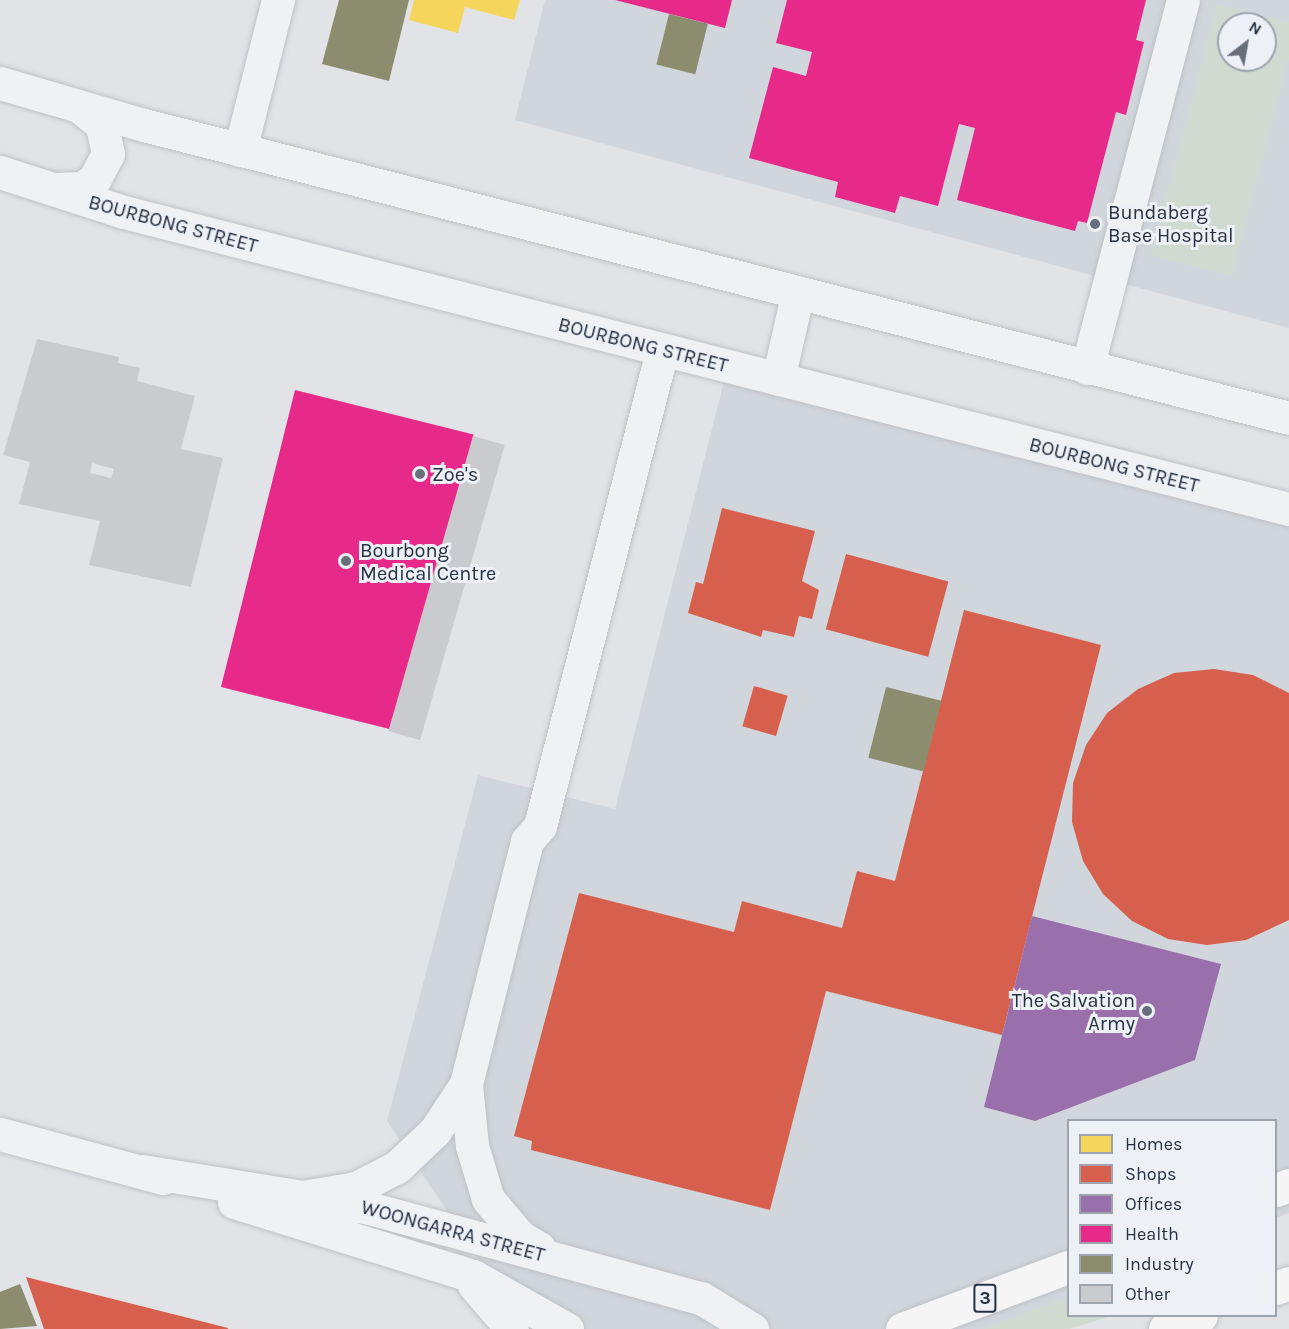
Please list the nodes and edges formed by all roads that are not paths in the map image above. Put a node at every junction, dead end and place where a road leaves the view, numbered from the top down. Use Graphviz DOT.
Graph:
graph roads {
  1 [pos="278,0"];
  2 [pos="1183,0"];
  3 [pos="0,83"];
  4 [pos="79,107"];
  5 [pos="240,150"];
  6 [pos="6,175"];
  7 [pos="52,189"];
  8 [pos="798,292"];
  9 [pos="662,350"];
  10 [pos="1087,368"];
  11 [pos="778,379"];
  12 [pos="1289,418"];
  13 [pos="1289,509"];
  14 [pos="466,1084"];
  15 [pos="0,1134"];
  16 [pos="142,1171"];
  17 [pos="302,1197"];
  18 [pos="569,1263"];
  19 [pos="437,1265"];
  20 [pos="1067,1267"];
  21 [pos="1198,1317"];
  22 [pos="512,1329"];
  23 [pos="567,1329"];
  24 [pos="752,1329"];
  25 [pos="902,1329"];
  26 [pos="1165,1329"];
  1 -- 5 [label="street"];
  2 -- 10 [label="street"];
  3 -- 4 [label="street"];
  4 -- 5 [label="street"];
  4 -- 7 [label="street"];
  5 -- 8 [label="street"];
  6 -- 7 [label="street, BOURBONG STREET"];
  7 -- 9 [label="street, BOURBONG STREET"];
  8 -- 10 [label="street"];
  8 -- 11 [label="street"];
  9 -- 11 [label="street, BOURBONG STREET"];
  9 -- 14 [label="street"];
  10 -- 12 [label="street"];
  11 -- 13 [label="street, BOURBONG STREET"];
  14 -- 17 [label="street"];
  14 -- 18 [label="street"];
  15 -- 16 [label="street, WOONGARRA STREET"];
  16 -- 17 [label="street, WOONGARRA STREET"];
  16 -- 19 [label="street, WOONGARRA STREET"];
  17 -- 18 [label="street, WOONGARRA STREET"];
  18 -- 24 [label="street, WOONGARRA STREET"];
  19 -- 22 [label="street, WOONGARRA STREET"];
  19 -- 23 [label="street, WOONGARRA STREET"];
  20 -- 25 [label="highway, 3"];
  21 -- 26 [label="highway"];
}
